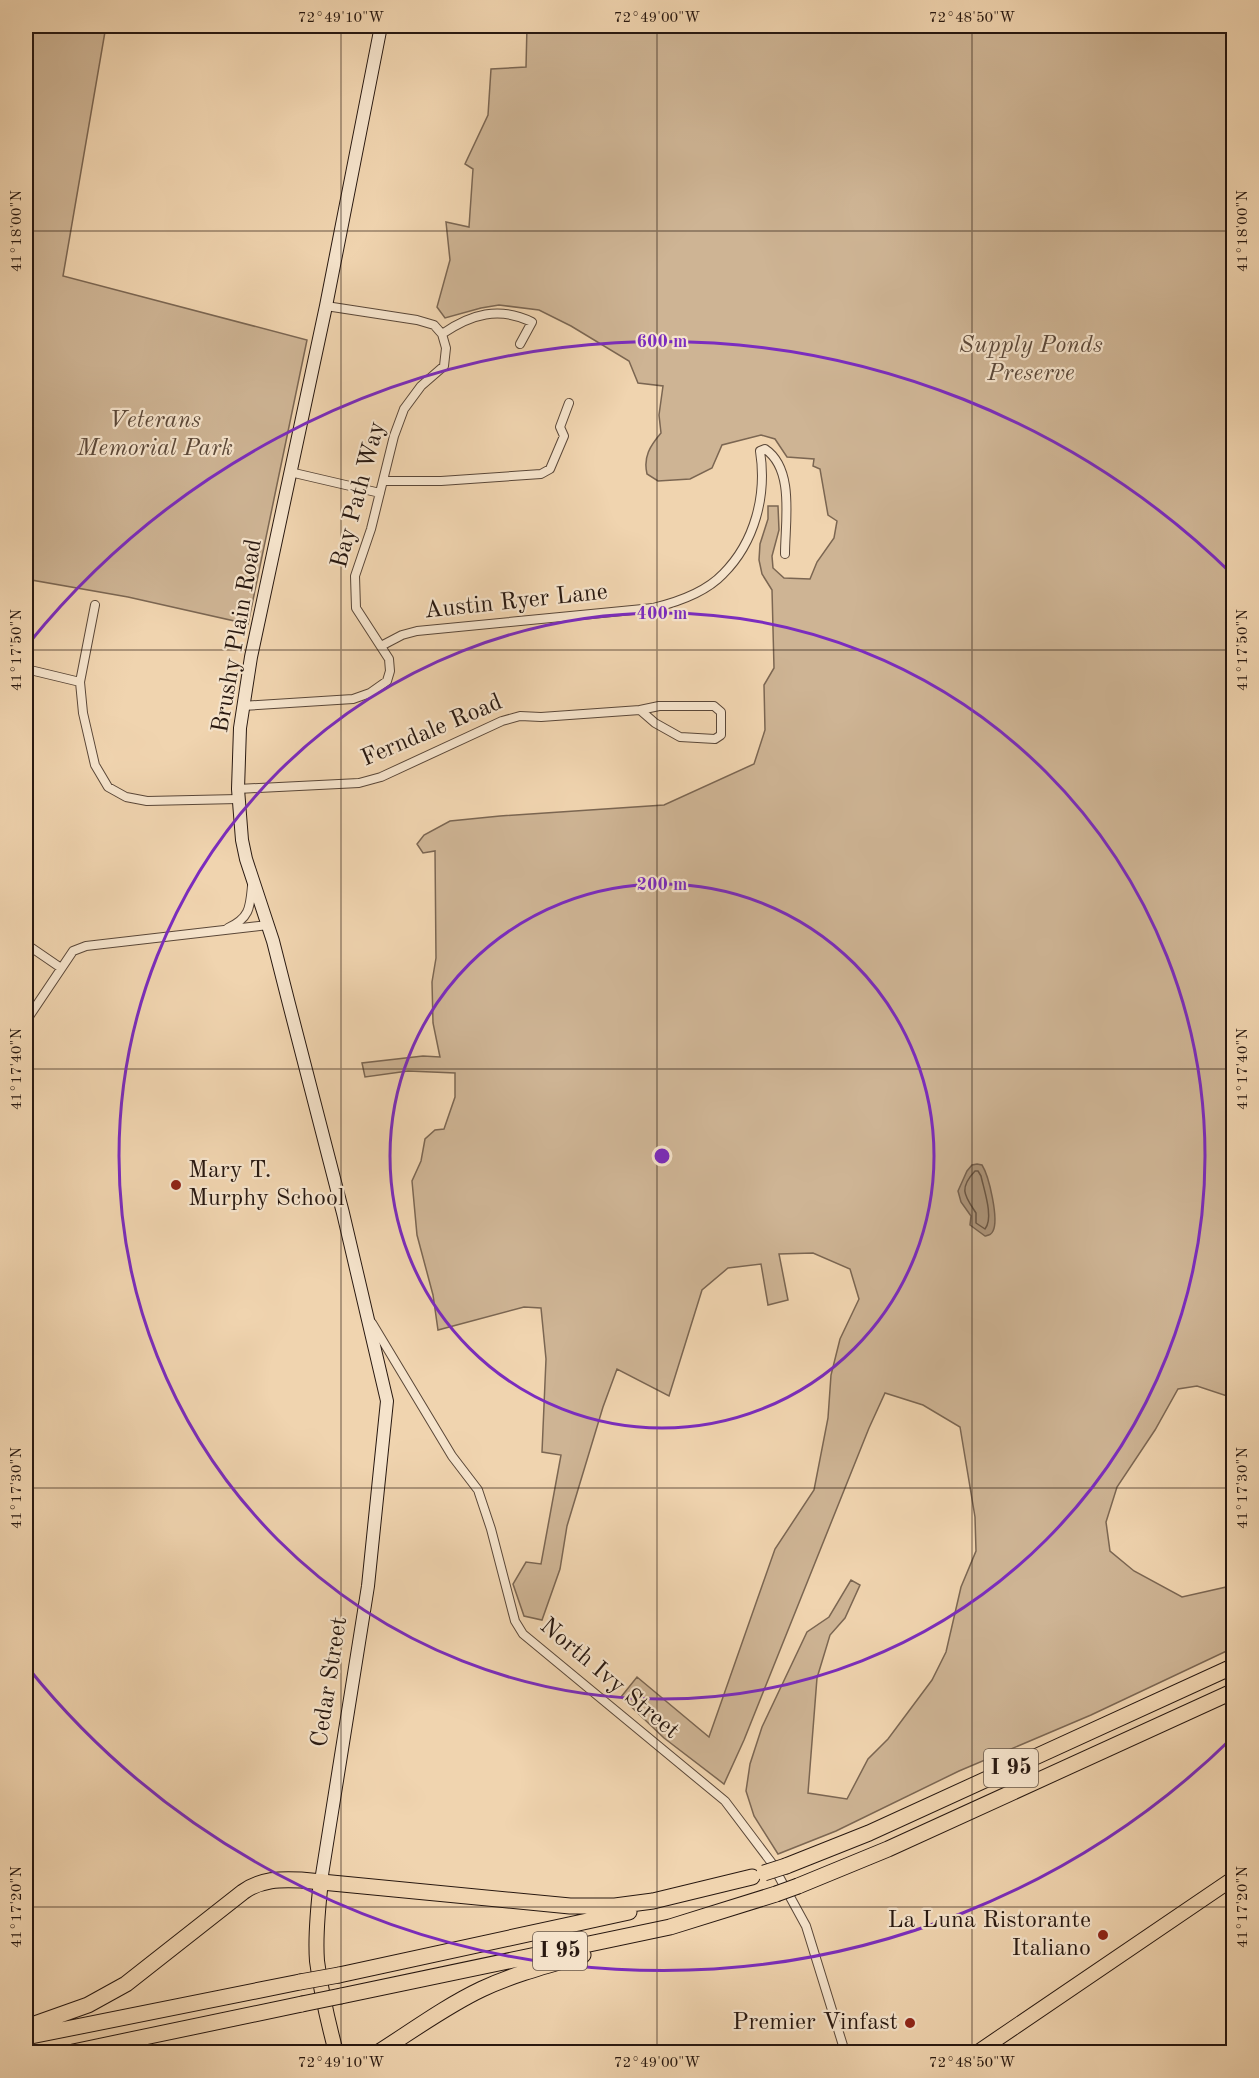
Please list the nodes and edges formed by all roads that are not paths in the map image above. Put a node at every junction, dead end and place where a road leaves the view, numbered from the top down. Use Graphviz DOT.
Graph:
graph roads {
  1 [pos="381,26"];
  2 [pos="326,306"];
  3 [pos="442,334"];
  4 [pos="520,344"];
  5 [pos="569,404"];
  6 [pos="290,472"];
  7 [pos="384,482"];
  8 [pos="380,493"];
  9 [pos="785,554"];
  10 [pos="95,605"];
  11 [pos="381,646"];
  12 [pos="26,669"];
  13 [pos="80,682"];
  14 [pos="242,706"];
  15 [pos="640,710"];
  16 [pos="238,794"];
  17 [pos="253,880"];
  18 [pos="268,925"];
  19 [pos="222,931"];
  20 [pos="26,944"];
  21 [pos="61,968"];
  22 [pos="26,1021"];
  23 [pos="369,1318"];
  24 [pos="1233,1666"];
  25 [pos="1233,1691"];
  26 [pos="758,1875"];
  27 [pos="1233,1878"];
  28 [pos="321,1881"];
  29 [pos="670,1927"];
  30 [pos="26,2027"];
  31 [pos="26,2037"];
  32 [pos="73,2052"];
  33 [pos="336,2052"];
  34 [pos="379,2052"];
  35 [pos="845,2052"];
  36 [pos="978,2052"];
  1 -- 2 [label="main road, Brushy Plain Road"];
  2 -- 3 [label="street"];
  2 -- 6 [label="main road, Brushy Plain Road"];
  3 -- 4 [label="street"];
  3 -- 7 [label="street, Bay Path Way"];
  5 -- 7 [label="street"];
  6 -- 8 [label="street"];
  6 -- 14 [label="main road, Brushy Plain Road"];
  7 -- 8 [label="street, Bay Path Way"];
  8 -- 11 [label="street, Bay Path Way"];
  9 -- 11 [label="street, Austin Ryer Lane"];
  10 -- 13 [label="street, Ferndale Road"];
  11 -- 14 [label="street, Bay Path Way"];
  12 -- 13 [label="street"];
  13 -- 16 [label="street, Ferndale Road"];
  14 -- 16 [label="main road, Brushy Plain Road"];
  15 -- 15 [label="street, Ferndale Road"];
  15 -- 16 [label="street, Ferndale Road"];
  16 -- 17 [label="main road, Brushy Plain Road"];
  17 -- 18 [label="main road, Brushy Plain Road"];
  17 -- 19 [label="street"];
  18 -- 19 [label="street"];
  18 -- 23 [label="main road, Brushy Plain Road"];
  19 -- 21 [label="street"];
  20 -- 21 [label="street"];
  21 -- 22 [label="street"];
  23 -- 28 [label="main road, Cedar Street"];
  23 -- 35 [label="street, North Ivy Street"];
  24 -- 26 [label="highway, I 95, bridge"];
  25 -- 29 [label="highway, I 95, bridge"];
  26 -- 28 [label="highway"];
  26 -- 31 [label="highway, I 95, bridge"];
  27 -- 36 [label="main road"];
  28 -- 30 [label="highway"];
  28 -- 33 [label="main road, Cedar Street"];
  29 -- 32 [label="highway, I 95, bridge"];
  29 -- 34 [label="highway"];
}
